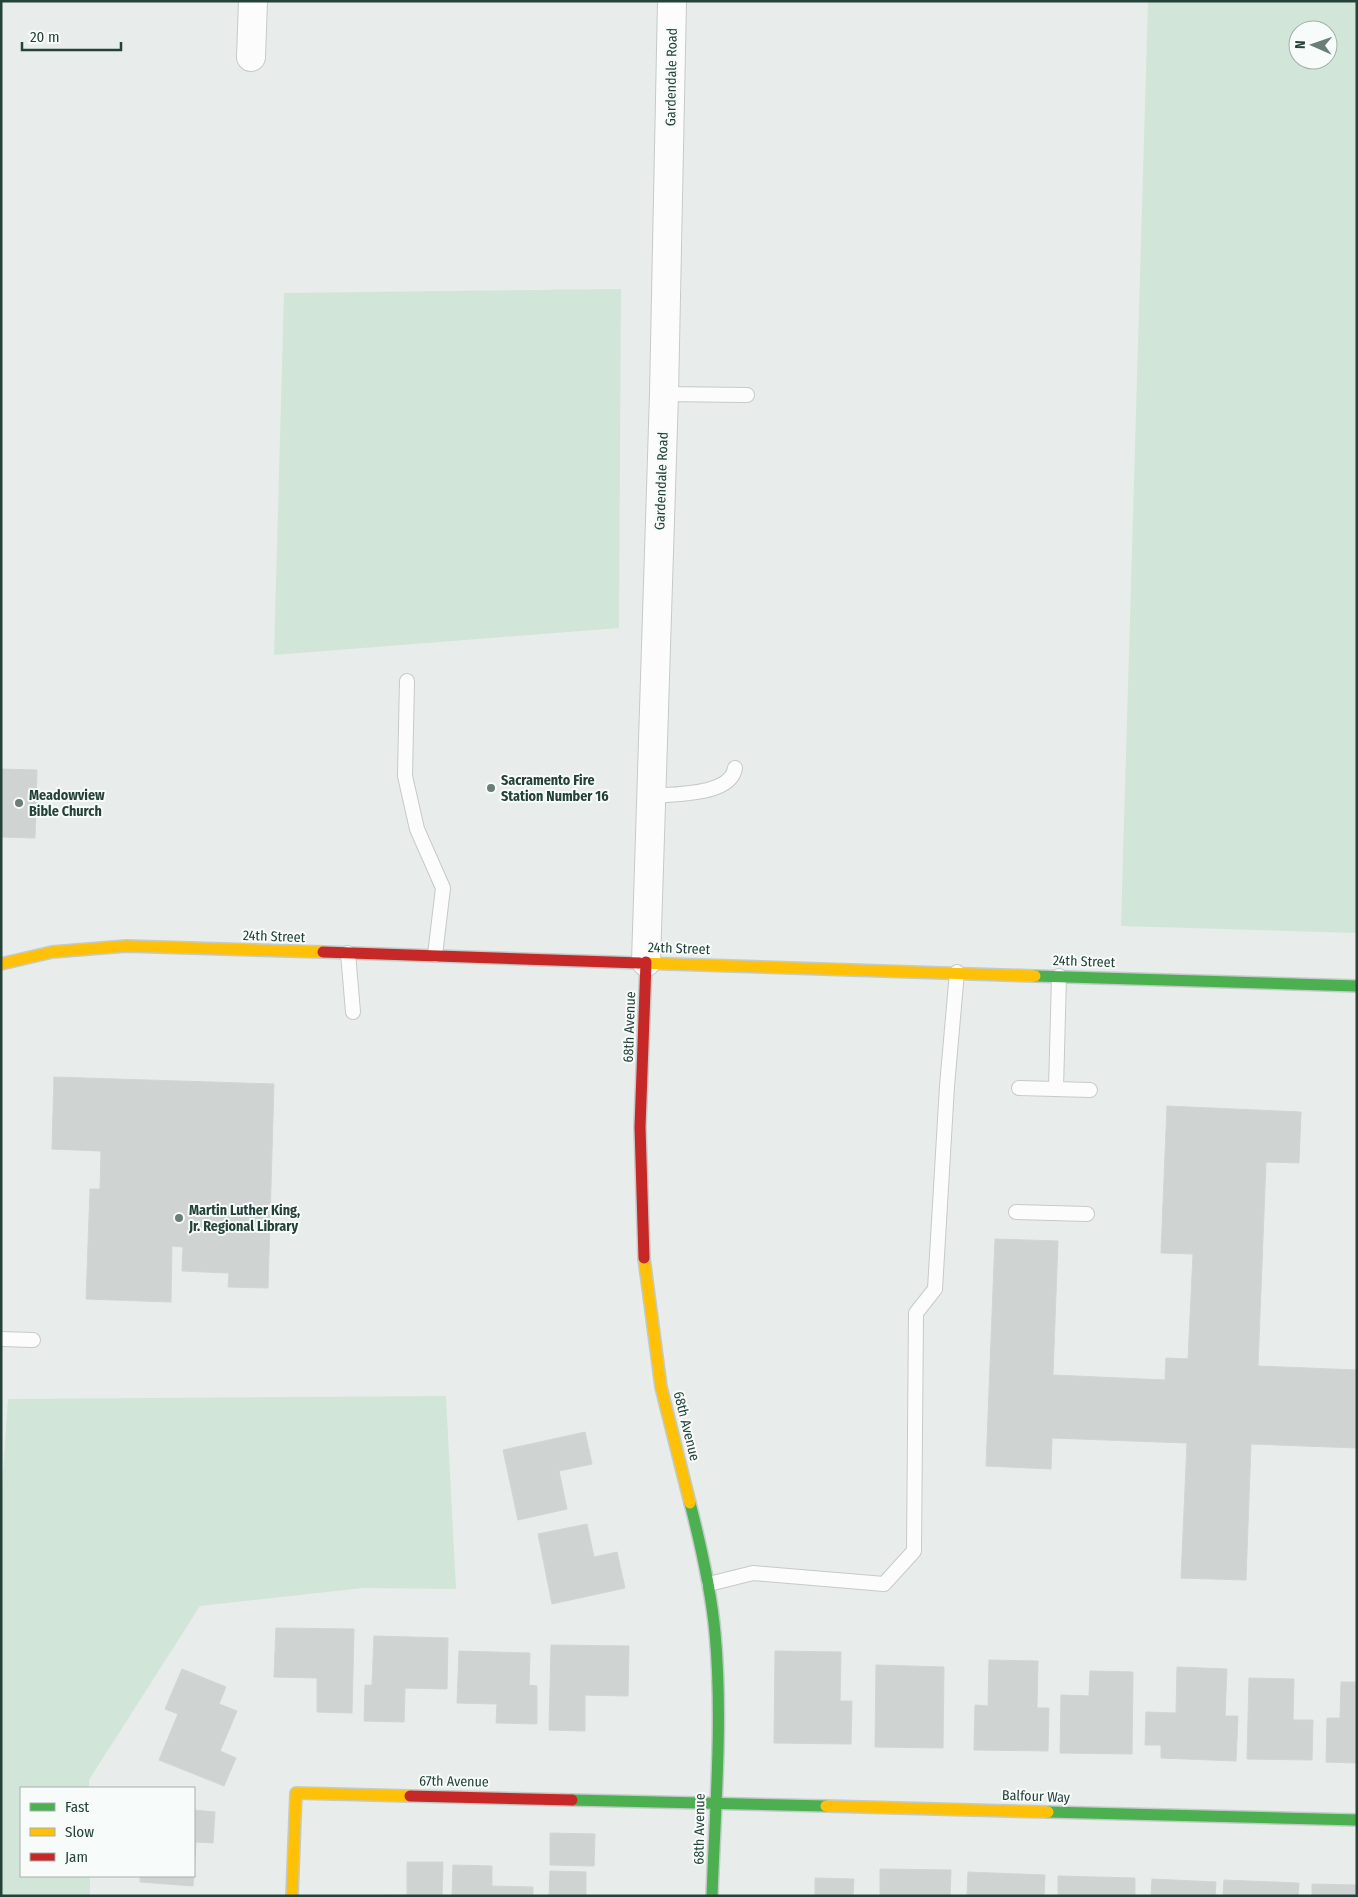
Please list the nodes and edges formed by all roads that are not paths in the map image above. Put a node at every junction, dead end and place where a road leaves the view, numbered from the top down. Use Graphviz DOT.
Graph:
graph roads {
  1 [pos="253,1"];
  2 [pos="672,1"];
  3 [pos="251,57"];
  4 [pos="664,394"];
  5 [pos="747,395"];
  6 [pos="407,681"];
  7 [pos="735,768"];
  8 [pos="650,796"];
  9 [pos="348,953"];
  10 [pos="435,955"];
  11 [pos="646,962"];
  12 [pos="1,964"];
  13 [pos="957,972"];
  14 [pos="1059,976"];
  15 [pos="1357,986"];
  16 [pos="353,1012"];
  17 [pos="1019,1088"];
  18 [pos="1056,1088"];
  19 [pos="1090,1090"];
  20 [pos="1016,1212"];
  21 [pos="1087,1214"];
  22 [pos="1,1338"];
  23 [pos="33,1340"];
  24 [pos="708,1584"];
  25 [pos="715,1802"];
  26 [pos="1357,1820"];
  27 [pos="292,1896"];
  28 [pos="712,1896"];
  1 -- 3 [label="street"];
  2 -- 4 [label="street, Gardendale Road"];
  4 -- 5 [label="lane"];
  4 -- 8 [label="street, Gardendale Road"];
  6 -- 10 [label="lane"];
  7 -- 8 [label="lane"];
  8 -- 11 [label="street, Gardendale Road"];
  9 -- 10 [label="street, 24th Street"];
  9 -- 12 [label="street, 24th Street"];
  9 -- 16 [label="lane"];
  10 -- 11 [label="street, 24th Street"];
  11 -- 13 [label="street, 24th Street"];
  11 -- 24 [label="street, 68th Avenue"];
  13 -- 14 [label="street, 24th Street"];
  13 -- 24 [label="lane"];
  14 -- 15 [label="street, 24th Street"];
  14 -- 18 [label="lane"];
  17 -- 18 [label="lane"];
  18 -- 19 [label="lane"];
  20 -- 21 [label="lane"];
  22 -- 23 [label="lane"];
  24 -- 25 [label="street, 68th Avenue"];
  25 -- 26 [label="street, Balfour Way"];
  25 -- 27 [label="street, 67th Avenue"];
  25 -- 28 [label="street, 68th Avenue"];
}
